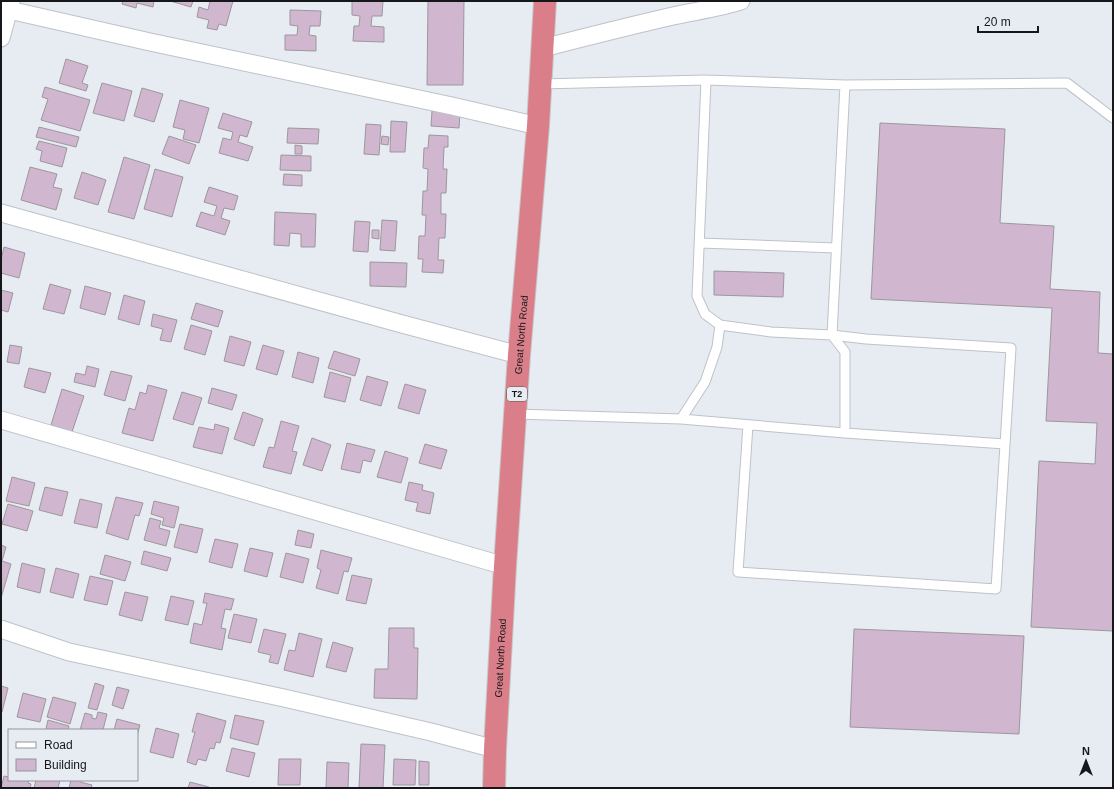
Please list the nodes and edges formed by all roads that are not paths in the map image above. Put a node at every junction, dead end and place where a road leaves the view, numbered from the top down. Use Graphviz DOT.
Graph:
graph roads {
  1 [pos="545,1"];
  2 [pos="741,1"];
  3 [pos="10,6"];
  4 [pos="1,38"];
  5 [pos="543,48"];
  6 [pos="706,80"];
  7 [pos="540,84"];
  8 [pos="845,84"];
  9 [pos="1113,118"];
  10 [pos="538,126"];
  11 [pos="1,213"];
  12 [pos="700,242"];
  13 [pos="836,248"];
  14 [pos="720,325"];
  15 [pos="832,335"];
  16 [pos="520,355"];
  17 [pos="515,414"];
  18 [pos="681,419"];
  19 [pos="1,420"];
  20 [pos="748,425"];
  21 [pos="845,433"];
  22 [pos="1005,444"];
  23 [pos="505,566"];
  24 [pos="1,629"];
  25 [pos="495,749"];
  26 [pos="494,788"];
  1 -- 5 [label="highway, Great North Road / T2"];
  2 -- 5 [label="street"];
  3 -- 4 [label="street"];
  3 -- 10 [label="street"];
  5 -- 7 [label="highway, Great North Road / T2"];
  6 -- 7 [label="lane"];
  6 -- 8 [label="lane"];
  6 -- 12 [label="lane"];
  7 -- 10 [label="highway, Great North Road / T2"];
  8 -- 9 [label="lane"];
  8 -- 13 [label="lane"];
  10 -- 16 [label="highway, Great North Road / T2"];
  11 -- 16 [label="street"];
  12 -- 13 [label="lane"];
  12 -- 14 [label="lane"];
  13 -- 15 [label="lane"];
  14 -- 15 [label="lane"];
  14 -- 18 [label="lane"];
  15 -- 21 [label="lane"];
  15 -- 22 [label="lane"];
  16 -- 17 [label="highway, Great North Road / T2"];
  17 -- 18 [label="lane"];
  17 -- 23 [label="highway, Great North Road / T2"];
  18 -- 20 [label="lane"];
  19 -- 23 [label="street"];
  20 -- 21 [label="lane"];
  20 -- 22 [label="lane"];
  21 -- 22 [label="lane"];
  23 -- 25 [label="highway, Great North Road / T2"];
  24 -- 25 [label="street"];
  25 -- 26 [label="highway, Great North Road / T2"];
}
